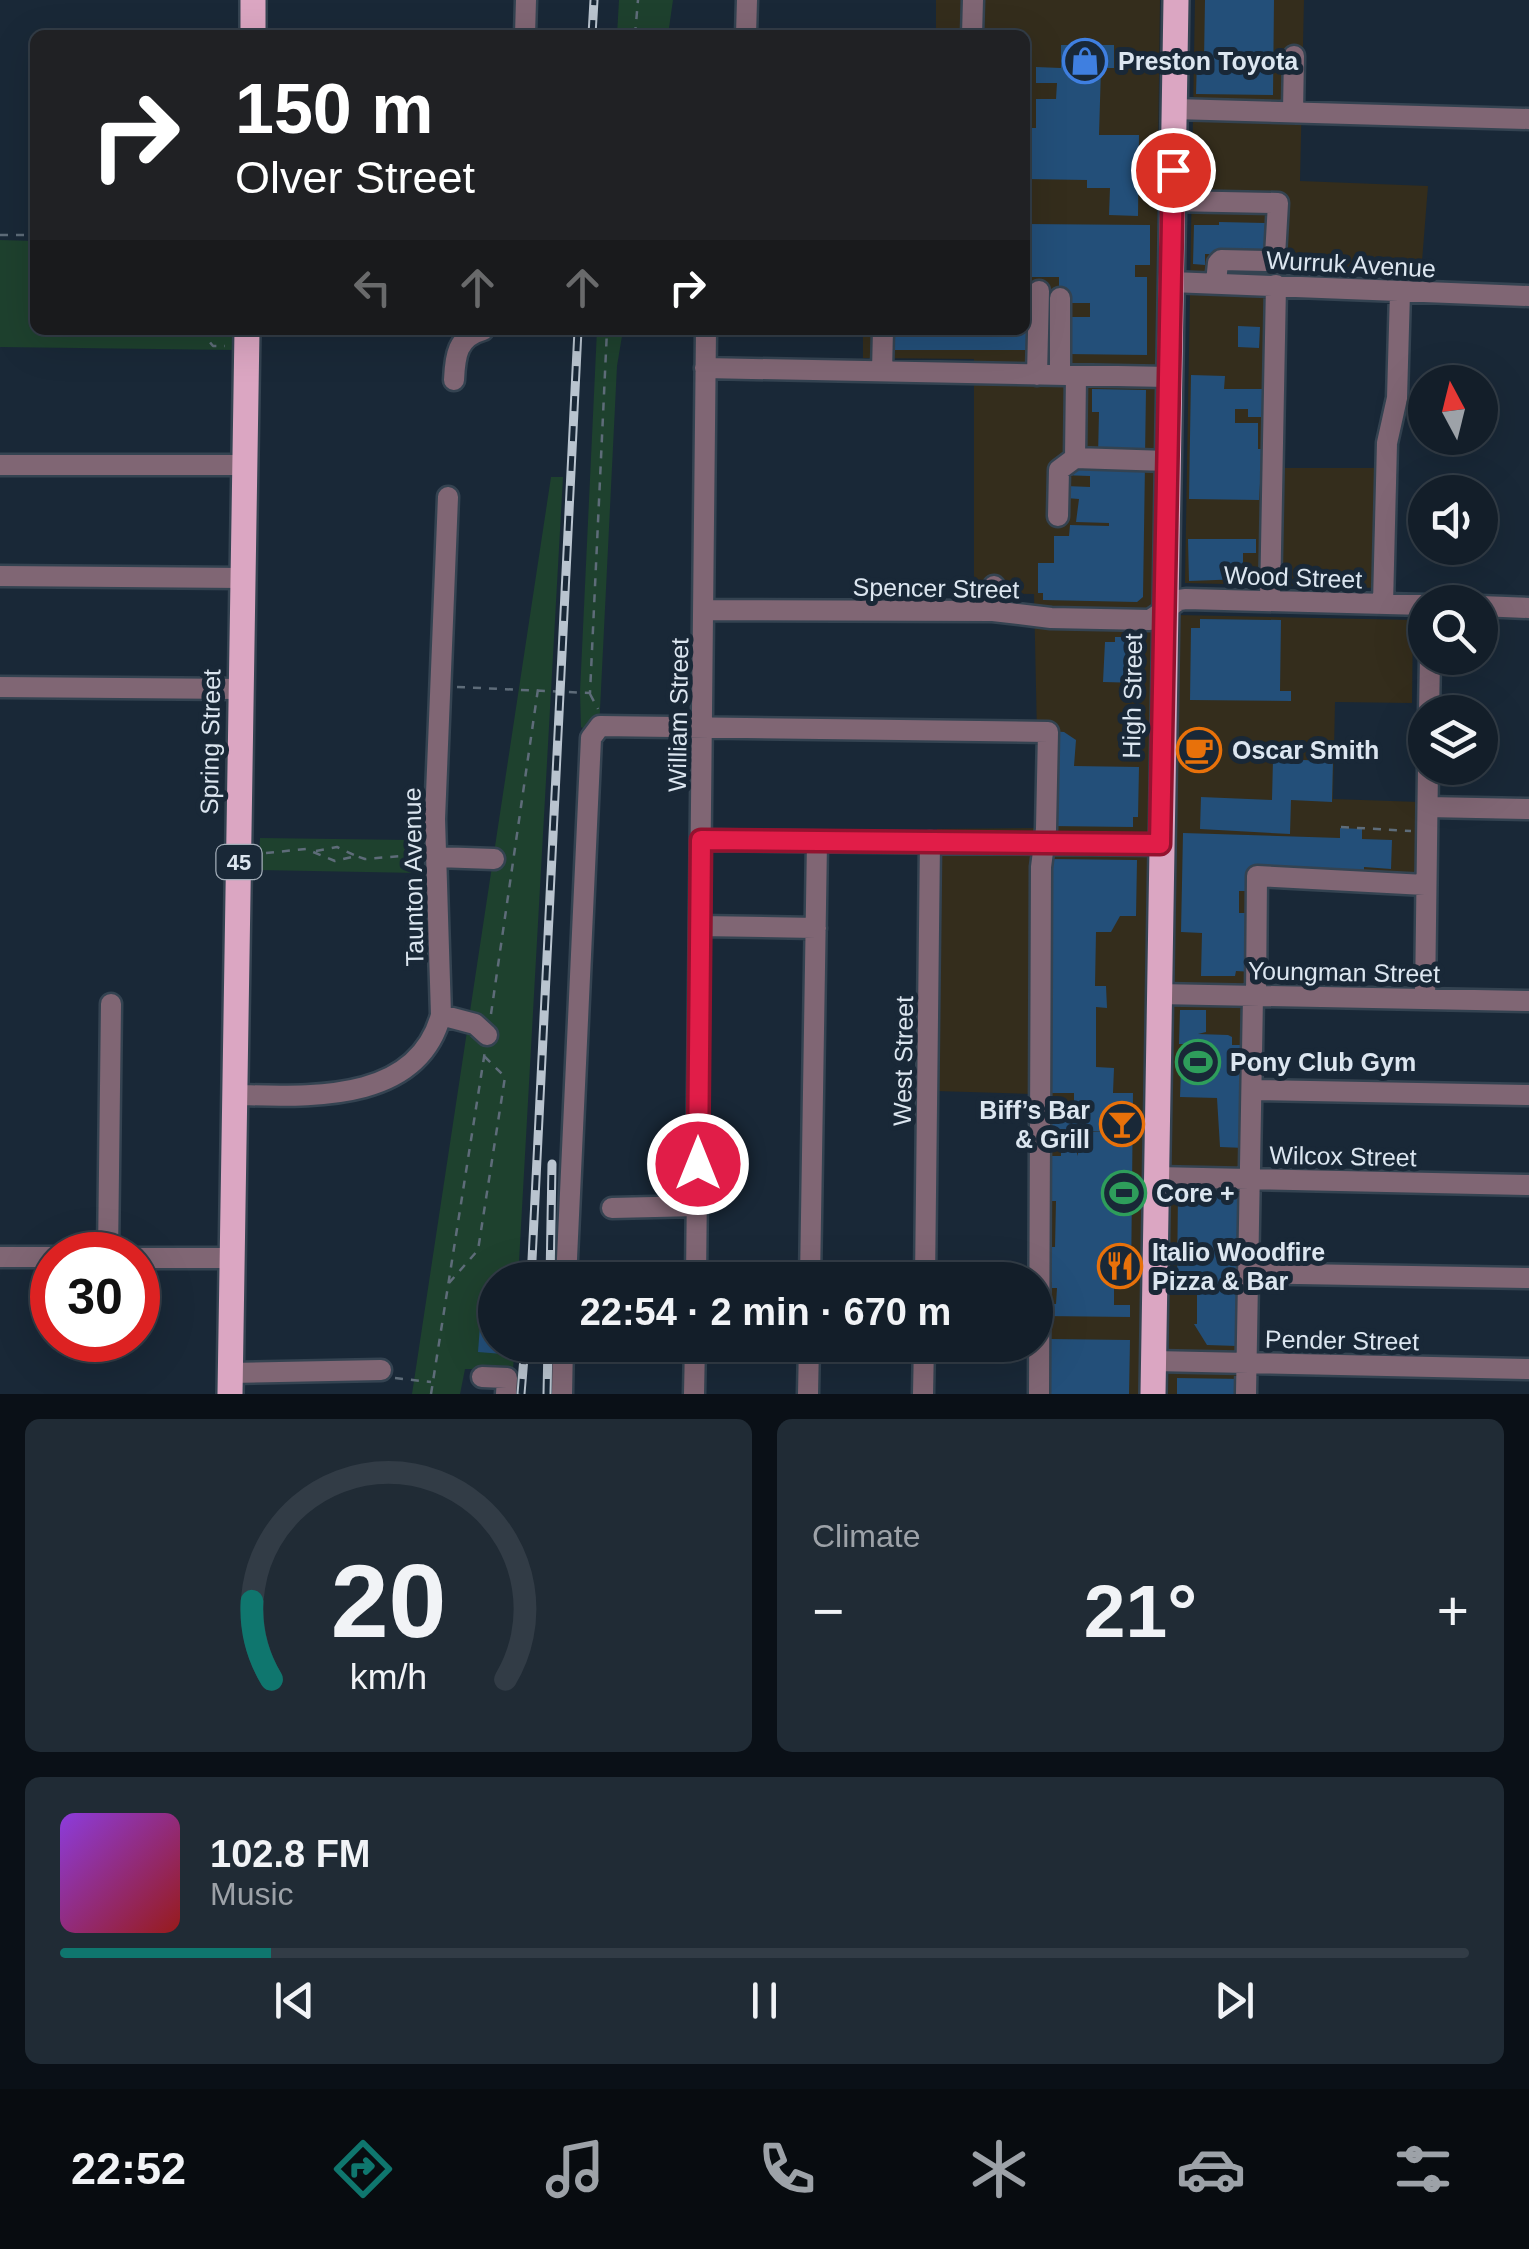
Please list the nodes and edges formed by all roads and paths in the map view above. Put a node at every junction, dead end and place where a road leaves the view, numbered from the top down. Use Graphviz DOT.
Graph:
graph roads {
  1 [pos="253,0"];
  2 [pos="526,0"];
  3 [pos="638,0"];
  4 [pos="747,0"];
  5 [pos="973,0"];
  6 [pos="1176,0"];
  7 [pos="252,30"];
  8 [pos="526,30"];
  9 [pos="635,30"];
  10 [pos="746,30"];
  11 [pos="972,30"];
  12 [pos="1294,56"];
  13 [pos="1174,109"];
  14 [pos="1293,111"];
  15 [pos="1529,119"];
  16 [pos="1172,200"];
  17 [pos="0,235"];
  18 [pos="30,235"];
  19 [pos="1170,282"];
  20 [pos="1216,282"];
  21 [pos="1276,285"];
  22 [pos="1039,291"];
  23 [pos="1400,292"];
  24 [pos="1529,296"];
  25 [pos="1060,298"];
  26 [pos="204,335"];
  27 [pos="247,335"];
  28 [pos="473,335"];
  29 [pos="608,335"];
  30 [pos="706,335"];
  31 [pos="883,335"];
  32 [pos="226,346"];
  33 [pos="705,368"];
  34 [pos="882,371"];
  35 [pos="1068,375"];
  36 [pos="1168,377"];
  37 [pos="454,380"];
  38 [pos="1033,380"];
  39 [pos="1074,458"];
  40 [pos="1167,461"];
  41 [pos="0,465"];
  42 [pos="245,465"];
  43 [pos="448,497"];
  44 [pos="1058,516"];
  45 [pos="0,576"];
  46 [pos="242,578"];
  47 [pos="994,586"];
  48 [pos="1270,601"];
  49 [pos="1383,604"];
  50 [pos="1408,605"];
  51 [pos="1498,607"];
  52 [pos="1529,608"];
  53 [pos="704,610"];
  54 [pos="992,612"];
  55 [pos="1164,612"];
  56 [pos="0,687"];
  57 [pos="440,687"];
  58 [pos="240,689"];
  59 [pos="704,725"];
  60 [pos="1428,785"];
  61 [pos="1428,807"];
  62 [pos="1529,809"];
  63 [pos="1340,827"];
  64 [pos="1427,831"];
  65 [pos="701,840"];
  66 [pos="817,842"];
  67 [pos="930,842"];
  68 [pos="1045,844"];
  69 [pos="1160,844"];
  70 [pos="316,851"];
  71 [pos="266,853"];
  72 [pos="414,855"];
  73 [pos="356,856"];
  74 [pos="436,857"];
  75 [pos="494,859"];
  76 [pos="1426,885"];
  77 [pos="700,926"];
  78 [pos="816,928"];
  79 [pos="1158,994"];
  80 [pos="1254,996"];
  81 [pos="1425,998"];
  82 [pos="1529,1001"];
  83 [pos="111,1004"];
  84 [pos="440,1015"];
  85 [pos="486,1046"];
  86 [pos="1252,1090"];
  87 [pos="234,1095"];
  88 [pos="1529,1095"];
  89 [pos="1156,1177"];
  90 [pos="1250,1179"];
  91 [pos="1529,1185"];
  92 [pos="697,1206"];
  93 [pos="612,1208"];
  94 [pos="108,1232"];
  95 [pos="0,1257"];
  96 [pos="30,1257"];
  97 [pos="160,1258"];
  98 [pos="232,1258"];
  99 [pos="567,1262"];
  100 [pos="696,1262"];
  101 [pos="810,1262"];
  102 [pos="925,1262"];
  103 [pos="1248,1273"];
  104 [pos="1529,1278"];
  105 [pos="448,1285"];
  106 [pos="1154,1361"];
  107 [pos="563,1362"];
  108 [pos="694,1362"];
  109 [pos="809,1362"];
  110 [pos="924,1362"];
  111 [pos="1246,1363"];
  112 [pos="1529,1369"];
  113 [pos="381,1370"];
  114 [pos="482,1376"];
  115 [pos="432,1382"];
  116 [pos="230,1384"];
  117 [pos="506,1394"];
  118 [pos="562,1394"];
  119 [pos="694,1394"];
  120 [pos="808,1394"];
  121 [pos="923,1394"];
  122 [pos="1039,1394"];
  123 [pos="1153,1394"];
  124 [pos="1246,1394"];
  1 -- 7 [label="main road"];
  2 -- 8 [label="street"];
  3 -- 9 [label="path"];
  4 -- 10 [label="street"];
  5 -- 11 [label="street"];
  6 -- 13 [label="main road, High Street"];
  12 -- 14 [label="street"];
  13 -- 14 [label="street"];
  13 -- 16 [label="main road, High Street"];
  14 -- 15 [label="street"];
  16 -- 19 [label="main road, High Street"];
  16 -- 20 [label="street"];
  17 -- 18 [label="path"];
  19 -- 20 [label="street, Wurruk Avenue"];
  19 -- 36 [label="main road, High Street"];
  20 -- 21 [label="street, Wurruk Avenue"];
  21 -- 23 [label="street, Wurruk Avenue"];
  21 -- 48 [label="street"];
  22 -- 38 [label="street"];
  23 -- 24 [label="street, Wurruk Avenue"];
  23 -- 49 [label="street"];
  25 -- 35 [label="street"];
  26 -- 32 [label="path"];
  27 -- 42 [label="main road, Spring Street / 45"];
  28 -- 37 [label="street"];
  29 -- 57 [label="path"];
  30 -- 33 [label="street, William Street"];
  31 -- 34 [label="street"];
  33 -- 34 [label="street"];
  33 -- 53 [label="street, William Street"];
  34 -- 38 [label="street"];
  35 -- 36 [label="street"];
  35 -- 38 [label="street"];
  35 -- 39 [label="street"];
  36 -- 40 [label="main road, High Street"];
  39 -- 40 [label="street"];
  39 -- 44 [label="street"];
  40 -- 55 [label="main road, High Street"];
  41 -- 42 [label="street"];
  42 -- 46 [label="main road, Spring Street / 45"];
  43 -- 57 [label="street, Taunton Avenue"];
  45 -- 46 [label="street"];
  46 -- 58 [label="main road, Spring Street / 45"];
  47 -- 54 [label="street"];
  48 -- 49 [label="street, Wood Street"];
  48 -- 55 [label="street, Wood Street"];
  49 -- 50 [label="street, Wood Street"];
  51 -- 52 [label="street"];
  53 -- 54 [label="street, Spencer Street"];
  53 -- 59 [label="street, William Street"];
  54 -- 55 [label="street, Spencer Street"];
  55 -- 69 [label="main road, High Street"];
  56 -- 58 [label="street"];
  57 -- 74 [label="street, Taunton Avenue"];
  58 -- 87 [label="main road, Spring Street / 45"];
  59 -- 65 [label="street, William Street"];
  59 -- 68 [label="street"];
  59 -- 99 [label="street"];
  60 -- 61 [label="street"];
  61 -- 62 [label="street"];
  61 -- 64 [label="street"];
  63 -- 64 [label="path"];
  64 -- 76 [label="street"];
  65 -- 66 [label="street"];
  65 -- 77 [label="street, William Street"];
  66 -- 67 [label="street"];
  66 -- 78 [label="street"];
  67 -- 68 [label="street"];
  67 -- 102 [label="street, West Street"];
  68 -- 69 [label="street"];
  68 -- 122 [label="street"];
  69 -- 79 [label="main road, High Street"];
  70 -- 71 [label="path"];
  70 -- 73 [label="path"];
  70 -- 73 [label="path"];
  72 -- 73 [label="path"];
  74 -- 75 [label="street"];
  74 -- 84 [label="street, Taunton Avenue"];
  76 -- 80 [label="street"];
  76 -- 81 [label="street"];
  77 -- 78 [label="street"];
  77 -- 92 [label="street, William Street"];
  78 -- 101 [label="street"];
  79 -- 80 [label="street, Youngman Street"];
  79 -- 89 [label="main road, High Street"];
  80 -- 81 [label="street, Youngman Street"];
  80 -- 86 [label="street"];
  81 -- 82 [label="street, Youngman Street"];
  83 -- 94 [label="street"];
  84 -- 85 [label="street"];
  84 -- 87 [label="street"];
  85 -- 105 [label="path"];
  86 -- 88 [label="street"];
  86 -- 90 [label="street"];
  87 -- 98 [label="main road, Spring Street / 45"];
  89 -- 90 [label="street, Wilcox Street"];
  89 -- 106 [label="main road, High Street"];
  90 -- 91 [label="street, Wilcox Street"];
  90 -- 103 [label="street"];
  92 -- 93 [label="street"];
  92 -- 100 [label="street, William Street"];
  95 -- 96 [label="street"];
  97 -- 98 [label="street"];
  98 -- 116 [label="main road, Spring Street / 45"];
  103 -- 104 [label="street"];
  103 -- 111 [label="street"];
  106 -- 111 [label="street, Pender Street"];
  106 -- 123 [label="main road, High Street"];
  107 -- 118 [label="street"];
  108 -- 119 [label="street"];
  109 -- 120 [label="street"];
  110 -- 121 [label="street"];
  111 -- 112 [label="street, Pender Street"];
  111 -- 124 [label="street"];
  113 -- 115 [label="path"];
  113 -- 116 [label="street"];
  114 -- 117 [label="street"];
}
